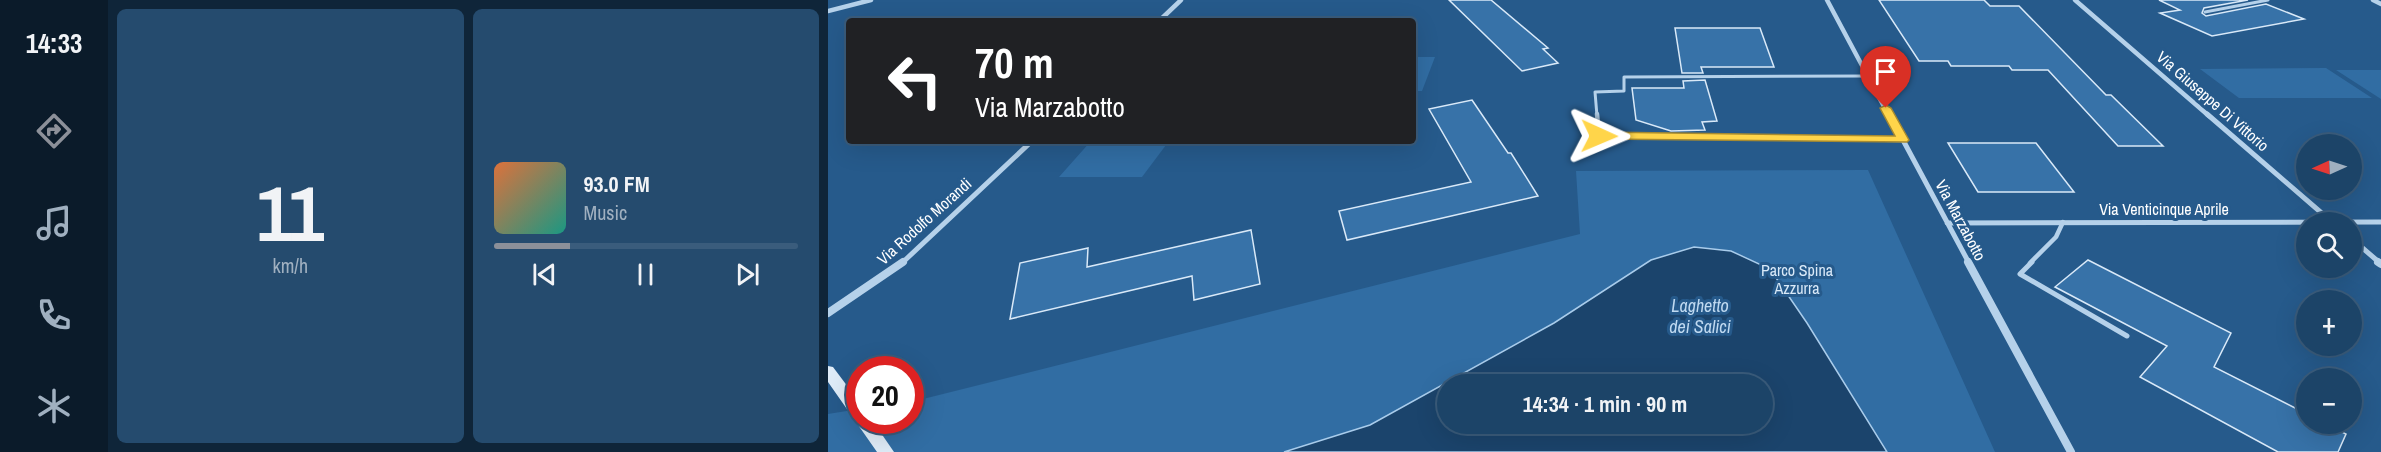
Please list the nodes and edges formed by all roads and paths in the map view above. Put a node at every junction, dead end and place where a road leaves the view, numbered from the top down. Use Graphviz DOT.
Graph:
graph roads {
  1 [pos="870,0"];
  2 [pos="1181,0"];
  3 [pos="1827,0"];
  4 [pos="2075,0"];
  5 [pos="2268,0"];
  6 [pos="2373,0"];
  7 [pos="2381,4"];
  8 [pos="828,11"];
  9 [pos="2205,12"];
  10 [pos="1162,18"];
  11 [pos="1868,76"];
  12 [pos="1903,140"];
  13 [pos="1029,144"];
  14 [pos="2320,212"];
  15 [pos="2063,222"];
  16 [pos="2296,222"];
  17 [pos="2362,222"];
  18 [pos="2381,222"];
  19 [pos="1947,223"];
  20 [pos="2362,248"];
  21 [pos="2381,264"];
  22 [pos="828,313"];
  23 [pos="2127,336"];
  24 [pos="828,371"];
  25 [pos="846,396"];
  26 [pos="873,434"];
  27 [pos="886,452"];
  28 [pos="2072,452"];
  1 -- 8 [label="street"];
  2 -- 10 [label="street"];
  3 -- 11 [label="street, Via Marzabotto"];
  4 -- 14 [label="street, Via Giuseppe Di Vittorio"];
  5 -- 9 [label="lane"];
  6 -- 7 [label="street"];
  11 -- 12 [label="street, Via Marzabotto"];
  11 -- 12 [label="lane"];
  12 -- 19 [label="street, Via Marzabotto"];
  13 -- 22 [label="street, Via Rodolfo Morandi"];
  15 -- 16 [label="street, Via Venticinque Aprile"];
  15 -- 19 [label="street, Via Venticinque Aprile"];
  15 -- 23 [label="lane"];
  17 -- 18 [label="street, Via Venticinque Aprile"];
  19 -- 28 [label="street, Via Marzabotto"];
  20 -- 21 [label="street"];
  24 -- 25 [label="main road"];
  26 -- 27 [label="main road"];
}
